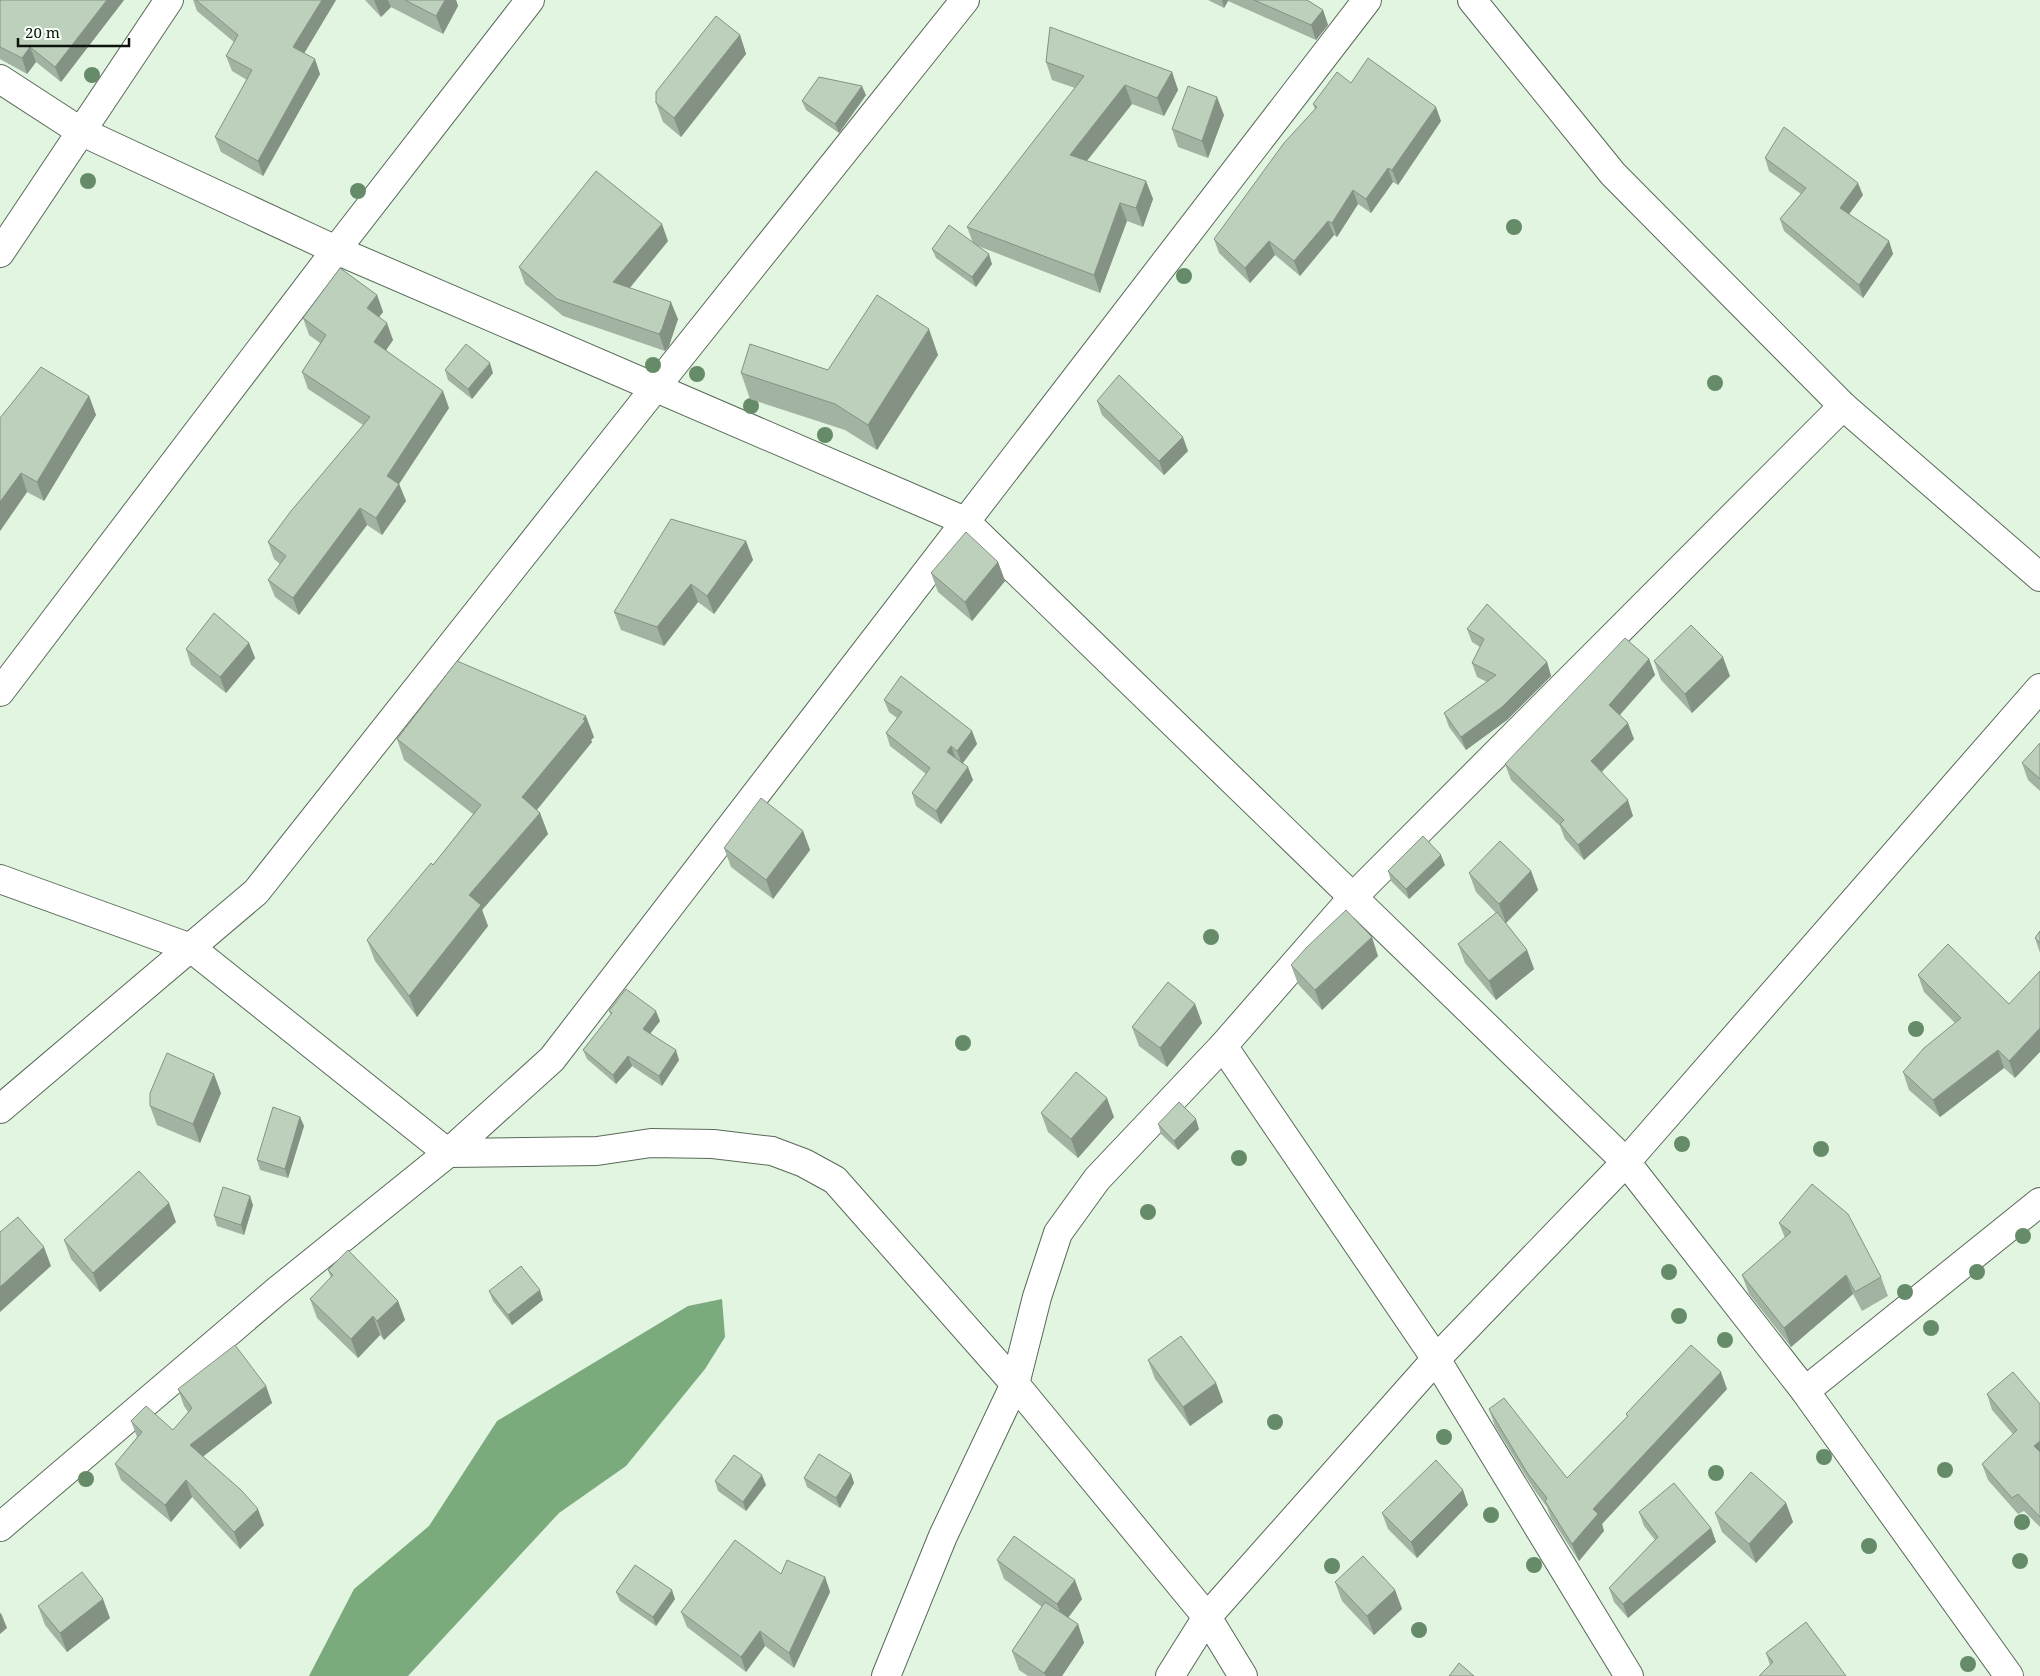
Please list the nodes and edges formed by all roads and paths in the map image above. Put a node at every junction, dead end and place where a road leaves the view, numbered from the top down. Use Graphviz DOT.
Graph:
graph roads {
  1 [pos="169,0"];
  2 [pos="530,0"];
  3 [pos="965,0"];
  4 [pos="1367,0"];
  5 [pos="1472,0"];
  6 [pos="0,79"];
  7 [pos="80,131"];
  8 [pos="336,250"];
  9 [pos="0,253"];
  10 [pos="655,388"];
  11 [pos="1843,406"];
  12 [pos="965,521"];
  13 [pos="2040,576"];
  14 [pos="2040,688"];
  15 [pos="0,692"];
  16 [pos="0,879"];
  17 [pos="1353,897"];
  18 [pos="192,948"];
  19 [pos="1223,1046"];
  20 [pos="0,1108"];
  21 [pos="448,1153"];
  22 [pos="1626,1162"];
  23 [pos="2040,1202"];
  24 [pos="1436,1359"];
  25 [pos="1016,1384"];
  26 [pos="1805,1391"];
  27 [pos="0,1527"];
  28 [pos="1206,1618"];
  29 [pos="886,1676"];
  30 [pos="1170,1676"];
  31 [pos="1243,1676"];
  32 [pos="1629,1676"];
  33 [pos="2008,1676"];
  1 -- 7 [label="street"];
  2 -- 8 [label="street"];
  3 -- 10 [label="street"];
  4 -- 12 [label="street"];
  5 -- 11 [label="street"];
  6 -- 7 [label="street"];
  7 -- 8 [label="street"];
  7 -- 9 [label="street"];
  8 -- 10 [label="street"];
  8 -- 15 [label="street"];
  10 -- 12 [label="street"];
  10 -- 18 [label="street"];
  11 -- 13 [label="street"];
  11 -- 17 [label="street"];
  12 -- 17 [label="street"];
  12 -- 21 [label="street"];
  14 -- 22 [label="street"];
  16 -- 18 [label="street"];
  17 -- 19 [label="street"];
  17 -- 22 [label="street"];
  18 -- 20 [label="street"];
  18 -- 21 [label="street"];
  19 -- 24 [label="street"];
  19 -- 25 [label="street"];
  21 -- 25 [label="street"];
  21 -- 27 [label="street"];
  22 -- 24 [label="street"];
  22 -- 26 [label="street"];
  23 -- 26 [label="street"];
  24 -- 28 [label="street"];
  24 -- 32 [label="street"];
  25 -- 28 [label="street"];
  25 -- 29 [label="street"];
  26 -- 33 [label="street"];
  28 -- 30 [label="street"];
  28 -- 31 [label="street"];
}
